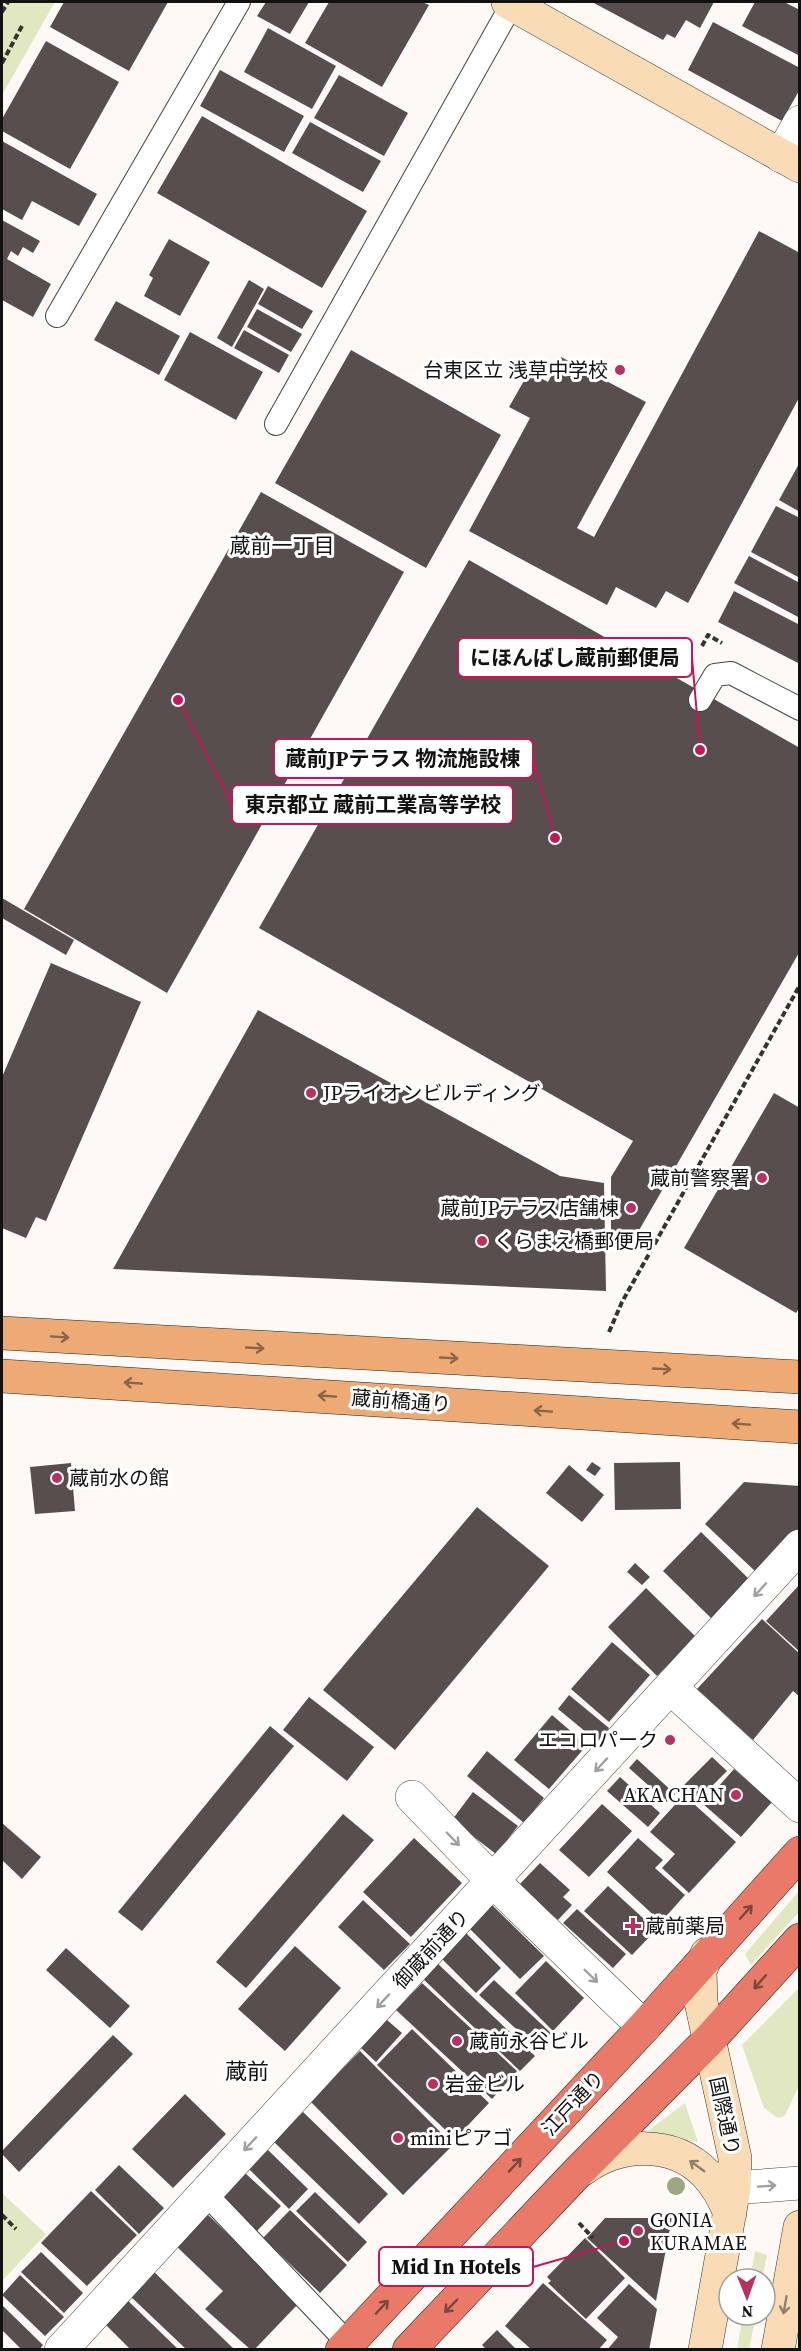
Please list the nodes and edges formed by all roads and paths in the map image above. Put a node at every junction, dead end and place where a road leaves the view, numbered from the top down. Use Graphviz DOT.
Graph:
graph roads {
  1 [pos="8,2"];
  2 [pos="239,2"];
  3 [pos="511,2"];
  4 [pos="2,12"];
  5 [pos="22,26"];
  6 [pos="2,63"];
  7 [pos="800,122"];
  8 [pos="790,161"];
  9 [pos="57,316"];
  10 [pos="276,424"];
  11 [pos="700,700"];
  12 [pos="800,709"];
  13 [pos="800,985"];
  14 [pos="2,1333"];
  15 [pos="606,1339"];
  16 [pos="2,1376"];
  17 [pos="800,1377"];
  18 [pos="800,1427"];
  19 [pos="800,1546"];
  20 [pos="671,1688"];
  21 [pos="412,1797"];
  22 [pos="800,1806"];
  23 [pos="800,1852"];
  24 [pos="493,1881"];
  25 [pos="800,1940"];
  26 [pos="707,1954"];
  27 [pos="644,2027"];
  28 [pos="709,2040"];
  29 [pos="577,2174"];
  30 [pos="800,2183"];
  31 [pos="205,2193"];
  32 [pos="732,2200"];
  33 [pos="2,2215"];
  34 [pos="578,2223"];
  35 [pos="800,2227"];
  36 [pos="16,2229"];
  37 [pos="593,2238"];
  38 [pos="345,2346"];
  39 [pos="61,2349"];
  40 [pos="409,2349"];
  41 [pos="705,2349"];
  42 [pos="777,2349"];
  1 -- 4 [label="path"];
  2 -- 9 [label="lane"];
  3 -- 8 [label="main road"];
  3 -- 10 [label="lane"];
  5 -- 6 [label="path"];
  7 -- 8 [label="street"];
  11 -- 12 [label="lane"];
  13 -- 15 [label="path"];
  14 -- 17 [label="main road, one-way"];
  18 -- 16 [label="main road, 蔵前橋通り, one-way"];
  19 -- 20 [label="street, 御蔵前通り, one-way"];
  20 -- 22 [label="street"];
  20 -- 24 [label="street, 御蔵前通り, one-way"];
  21 -- 24 [label="street, one-way"];
  26 -- 23 [label="highway, 江戸通り, one-way"];
  24 -- 27 [label="street, one-way"];
  24 -- 31 [label="street, 御蔵前通り, one-way"];
  25 -- 28 [label="highway, one-way"];
  26 -- 27 [label="highway, 江戸通り"];
  26 -- 28 [label="main road, 国際通り"];
  38 -- 27 [label="highway, 江戸通り, one-way"];
  28 -- 29 [label="highway"];
  28 -- 32 [label="main road, 国際通り"];
  32 -- 29 [label="main road, one-way"];
  29 -- 40 [label="highway, one-way"];
  32 -- 30 [label="street, one-way"];
  31 -- 38 [label="lane"];
  31 -- 39 [label="street, 御蔵前通り"];
  32 -- 41 [label="main road, 国際通り"];
  33 -- 36 [label="path"];
  34 -- 37 [label="path"];
  35 -- 42 [label="main road, one-way"];
}
